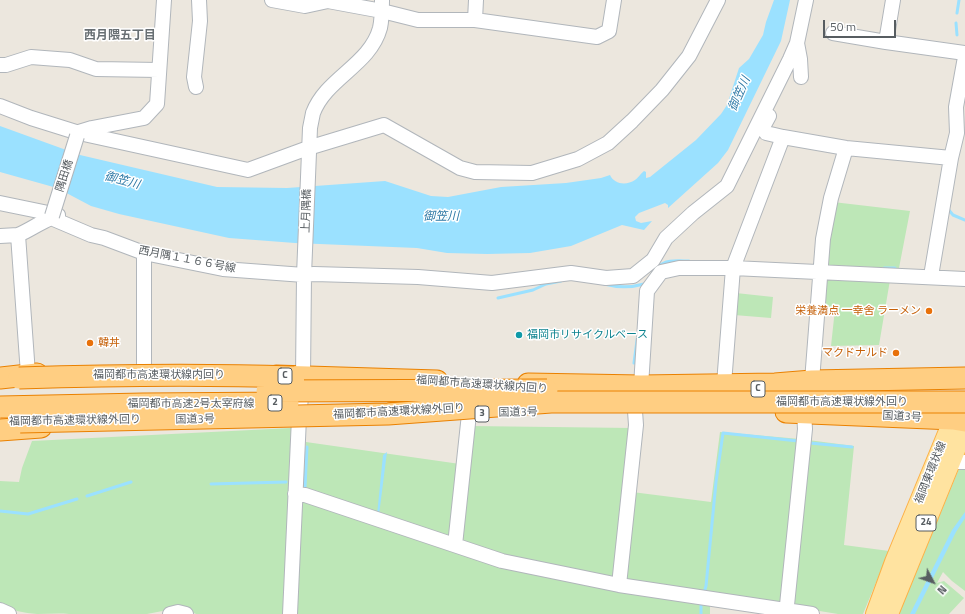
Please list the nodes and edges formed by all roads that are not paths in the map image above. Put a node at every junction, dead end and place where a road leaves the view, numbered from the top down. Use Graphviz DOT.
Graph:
graph roads {
  1 [pos="164,0"];
  2 [pos="200,0"];
  3 [pos="272,0"];
  4 [pos="476,0"];
  5 [pos="614,0"];
  6 [pos="718,0"];
  7 [pos="806,0"];
  8 [pos="893,0"];
  9 [pos="382,5"];
  10 [pos="475,20"];
  11 [pos="833,33"];
  12 [pos="886,42"];
  13 [pos="797,43"];
  14 [pos="965,53"];
  15 [pos="965,57"];
  16 [pos="790,60"];
  17 [pos="0,65"];
  18 [pos="159,70"];
  19 [pos="801,77"];
  20 [pos="196,87"];
  21 [pos="0,106"];
  22 [pos="78,134"];
  23 [pos="783,137"];
  24 [pos="846,148"];
  25 [pos="309,152"];
  26 [pos="951,158"];
  27 [pos="0,203"];
  28 [pos="51,217"];
  29 [pos="18,235"];
  30 [pos="0,236"];
  31 [pos="104,238"];
  32 [pos="144,253"];
  33 [pos="734,268"];
  34 [pos="304,271"];
  35 [pos="819,272"];
  36 [pos="931,276"];
  37 [pos="965,278"];
  38 [pos="144,373"];
  39 [pos="28,374"];
  40 [pos="304,377"];
  41 [pos="0,378"];
  42 [pos="965,378"];
  43 [pos="812,381"];
  44 [pos="724,384"];
  45 [pos="640,386"];
  46 [pos="965,388"];
  47 [pos="0,394"];
  48 [pos="551,396"];
  49 [pos="965,401"];
  50 [pos="0,407"];
  51 [pos="634,411"];
  52 [pos="804,412"];
  53 [pos="469,414"];
  54 [pos="299,418"];
  55 [pos="0,422"];
  56 [pos="961,424"];
  57 [pos="0,430"];
  58 [pos="958,462"];
  59 [pos="295,494"];
  60 [pos="455,545"];
  61 [pos="619,585"];
  62 [pos="788,609"];
  63 [pos="0,610"];
  64 [pos="9,614"];
  65 [pos="170,614"];
  66 [pos="186,614"];
  67 [pos="290,614"];
  68 [pos="812,614"];
  69 [pos="876,614"];
  70 [pos="889,614"];
  1 -- 18 [label="street"];
  2 -- 20 [label="street"];
  3 -- 9 [label="street"];
  4 -- 10 [label="street"];
  5 -- 10 [label="street"];
  6 -- 25 [label="street"];
  7 -- 13 [label="street"];
  8 -- 12 [label="street"];
  9 -- 10 [label="street"];
  9 -- 25 [label="street, 上月隅橋"];
  11 -- 12 [label="street"];
  12 -- 14 [label="street"];
  13 -- 16 [label="street"];
  13 -- 19 [label="street"];
  15 -- 26 [label="street"];
  16 -- 23 [label="street"];
  16 -- 34 [label="street, 西月隅１１６６号線"];
  17 -- 18 [label="street"];
  18 -- 22 [label="street"];
  21 -- 22 [label="street"];
  22 -- 25 [label="street"];
  22 -- 28 [label="street, 隅田橋, bridge"];
  23 -- 24 [label="street"];
  23 -- 33 [label="street"];
  24 -- 26 [label="street"];
  24 -- 35 [label="street"];
  25 -- 34 [label="street, 上月隅橋"];
  26 -- 36 [label="street"];
  27 -- 31 [label="street"];
  28 -- 29 [label="street"];
  28 -- 31 [label="street, 西月隅１１６６号線"];
  29 -- 30 [label="street"];
  29 -- 39 [label="street"];
  31 -- 32 [label="street, 西月隅１１６６号線"];
  32 -- 34 [label="street, 西月隅１１６６号線"];
  32 -- 38 [label="street"];
  33 -- 35 [label="street"];
  33 -- 44 [label="street"];
  33 -- 45 [label="street"];
  34 -- 40 [label="street, 上月隅橋"];
  35 -- 36 [label="street"];
  35 -- 43 [label="street"];
  36 -- 37 [label="street"];
  38 -- 39 [label="highway"];
  38 -- 40 [label="highway"];
  39 -- 41 [label="highway"];
  40 -- 45 [label="highway"];
  40 -- 54 [label="street, 上月隅橋"];
  41 -- 48 [label="highway, 福岡都市高速環状線内回り / C, bridge"];
  42 -- 43 [label="highway"];
  43 -- 44 [label="highway"];
  44 -- 45 [label="highway"];
  46 -- 48 [label="highway, 福岡都市高速環状線内回り / C"];
  47 -- 48 [label="highway, 福岡都市高速2号太宰府線 / 2, bridge"];
  48 -- 49 [label="highway, 福岡都市高速環状線外回り / C, bridge"];
  48 -- 50 [label="highway, 福岡都市高速2号太宰府線 / 2, bridge"];
  48 -- 55 [label="highway, 福岡都市高速環状線外回り / C, bridge"];
  49 -- 56 [label="main road, 福岡東環状線 / 24"];
  51 -- 52 [label="highway, 国道3号 / 3"];
  51 -- 53 [label="highway, 国道3号 / 3"];
  51 -- 61 [label="street"];
  52 -- 56 [label="highway, 国道3号 / 3"];
  52 -- 62 [label="street"];
  53 -- 54 [label="highway, 国道3号 / 3"];
  53 -- 60 [label="street"];
  54 -- 57 [label="highway, 国道3号 / 3"];
  54 -- 59 [label="street, 上月隅橋"];
  56 -- 58 [label="main road, 24"];
  56 -- 69 [label="main road, 福岡東環状線 / 24"];
  58 -- 70 [label="main road, 24"];
  59 -- 60 [label="street"];
  59 -- 67 [label="street, 上月隅橋"];
  60 -- 61 [label="street"];
  61 -- 62 [label="street"];
  62 -- 68 [label="street"];
  63 -- 64 [label="street"];
  65 -- 66 [label="street"];
}
